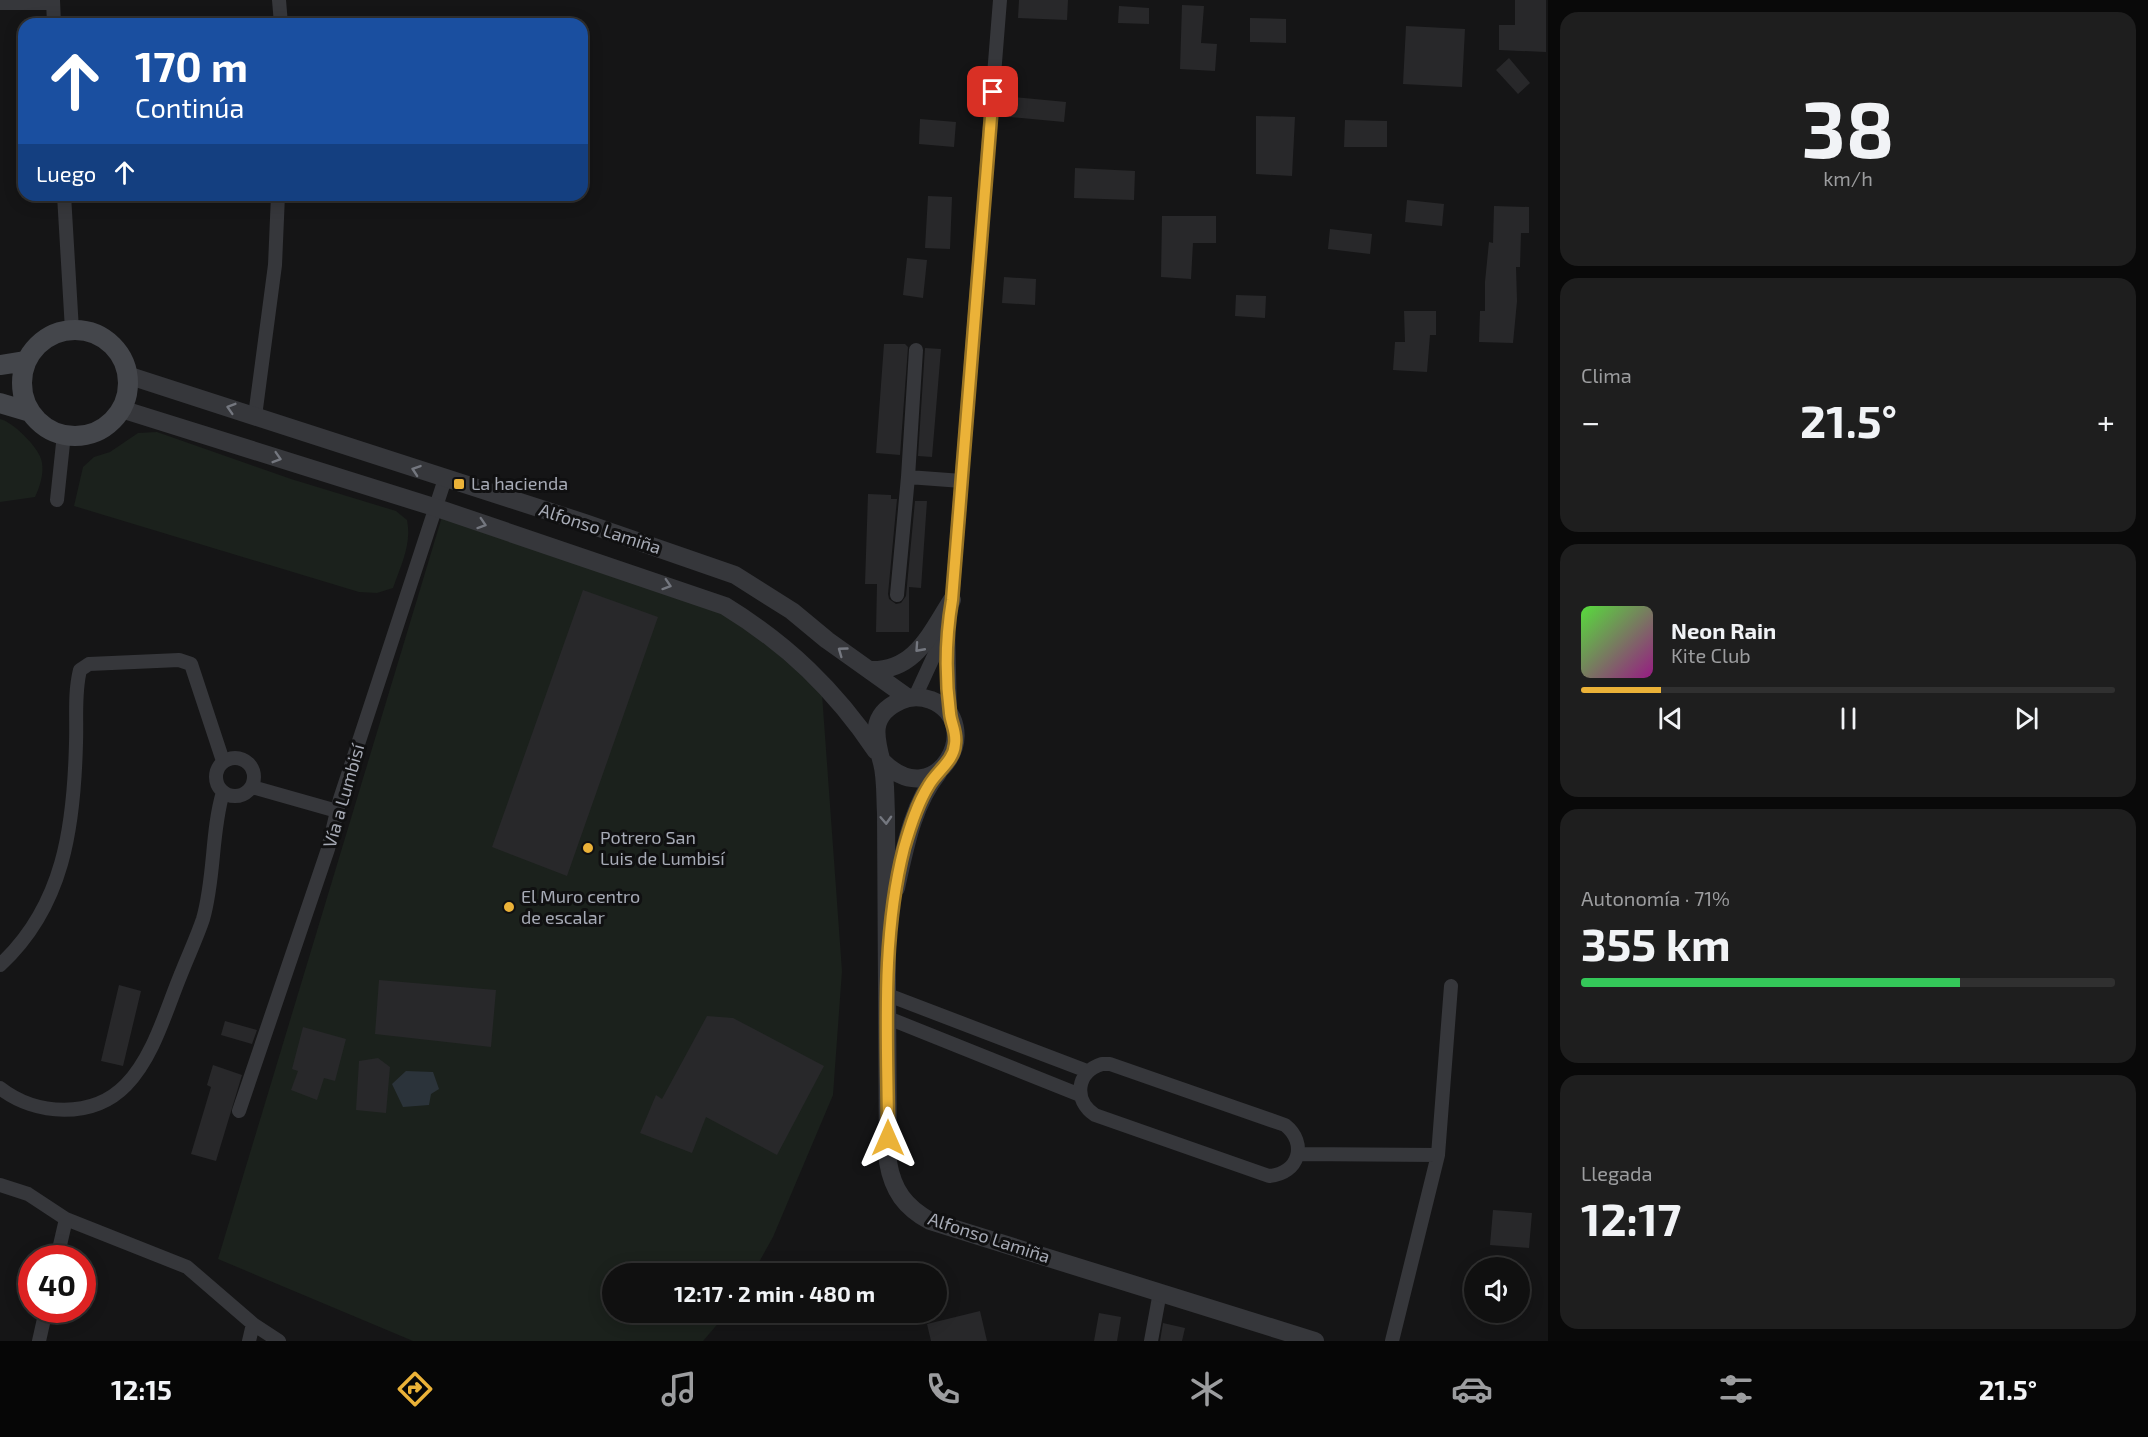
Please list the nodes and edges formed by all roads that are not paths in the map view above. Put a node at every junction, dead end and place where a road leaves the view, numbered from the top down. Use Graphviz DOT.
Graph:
graph roads {
  1 [pos="279,0"];
  2 [pos="1000,0"];
  3 [pos="53,1"];
  4 [pos="0,3"];
  5 [pos="54,18"];
  6 [pos="280,18"];
  7 [pos="64,201"];
  8 [pos="278,201"];
  9 [pos="72,330"];
  10 [pos="916,350"];
  11 [pos="26,361"];
  12 [pos="0,365"];
  13 [pos="127,375"];
  14 [pos="0,403"];
  15 [pos="121,409"];
  16 [pos="30,412"];
  17 [pos="255,416"];
  18 [pos="64,434"];
  19 [pos="908,477"];
  20 [pos="445,479"];
  21 [pos="962,481"];
  22 [pos="57,500"];
  23 [pos="436,508"];
  24 [pos="897,595"];
  25 [pos="952,600"];
  26 [pos="948,624"];
  27 [pos="869,670"];
  28 [pos="911,697"];
  29 [pos="950,716"];
  30 [pos="879,757"];
  31 [pos="223,761"];
  32 [pos="938,772"];
  33 [pos="252,787"];
  34 [pos="223,792"];
  35 [pos="337,812"];
  36 [pos="888,958"];
  37 [pos="0,965"];
  38 [pos="1451,986"];
  39 [pos="888,995"];
  40 [pos="888,1018"];
  41 [pos="1087,1071"];
  42 [pos="0,1088"];
  43 [pos="1080,1095"];
  44 [pos="239,1111"];
  45 [pos="1298,1154"];
  46 [pos="1438,1155"];
  47 [pos="0,1185"];
  48 [pos="66,1219"];
  49 [pos="60,1245"];
  50 [pos="1160,1293"];
  51 [pos="43,1323"];
  52 [pos="253,1324"];
  53 [pos="39,1341"];
  54 [pos="249,1341"];
  55 [pos="279,1341"];
  56 [pos="1151,1341"];
  57 [pos="1315,1341"];
  58 [pos="1392,1341"];
  1 -- 6 [label="street"];
  2 -- 21 [label="street"];
  3 -- 4 [label="street"];
  3 -- 5 [label="street"];
  7 -- 9 [label="street"];
  8 -- 17 [label="street"];
  9 -- 11 [label="main road"];
  9 -- 13 [label="main road"];
  10 -- 19 [label="street"];
  11 -- 12 [label="main road"];
  11 -- 16 [label="main road"];
  13 -- 15 [label="main road"];
  17 -- 13 [label="street, Alfonso Lamiña, one-way"];
  14 -- 16 [label="main road"];
  15 -- 18 [label="main road"];
  15 -- 23 [label="street, Alfonso Lamiña, one-way"];
  16 -- 18 [label="main road"];
  20 -- 17 [label="street, Alfonso Lamiña, one-way"];
  18 -- 22 [label="street"];
  19 -- 21 [label="street"];
  19 -- 24 [label="street"];
  20 -- 23 [label="street, Vía a Lumbisí"];
  27 -- 20 [label="street, Alfonso Lamiña, one-way"];
  21 -- 25 [label="street"];
  23 -- 30 [label="street, Alfonso Lamiña, one-way"];
  23 -- 35 [label="street, Vía a Lumbisí"];
  25 -- 26 [label="street"];
  25 -- 27 [label="street, one-way"];
  26 -- 28 [label="street"];
  26 -- 29 [label="street"];
  27 -- 28 [label="street, Alfonso Lamiña"];
  28 -- 29 [label="street"];
  28 -- 30 [label="street"];
  29 -- 32 [label="street"];
  30 -- 32 [label="street"];
  30 -- 36 [label="street, Alfonso Lamiña, one-way"];
  31 -- 33 [label="street"];
  31 -- 34 [label="street"];
  31 -- 37 [label="street"];
  32 -- 36 [label="street, Alfonso Lamiña"];
  33 -- 34 [label="street"];
  33 -- 35 [label="street"];
  34 -- 42 [label="street"];
  35 -- 44 [label="street, Vía a Lumbisí"];
  36 -- 39 [label="street, Alfonso Lamiña"];
  38 -- 46 [label="street"];
  39 -- 40 [label="street, Alfonso Lamiña"];
  39 -- 41 [label="street"];
  40 -- 43 [label="street"];
  40 -- 50 [label="street, Alfonso Lamiña"];
  41 -- 43 [label="street"];
  41 -- 45 [label="street"];
  43 -- 45 [label="street"];
  45 -- 46 [label="street"];
  46 -- 58 [label="street"];
  47 -- 48 [label="street"];
  48 -- 49 [label="street"];
  48 -- 52 [label="street"];
  50 -- 56 [label="street"];
  50 -- 57 [label="street, Alfonso Lamiña"];
  51 -- 53 [label="street"];
  52 -- 54 [label="street"];
  52 -- 55 [label="street"];
}
